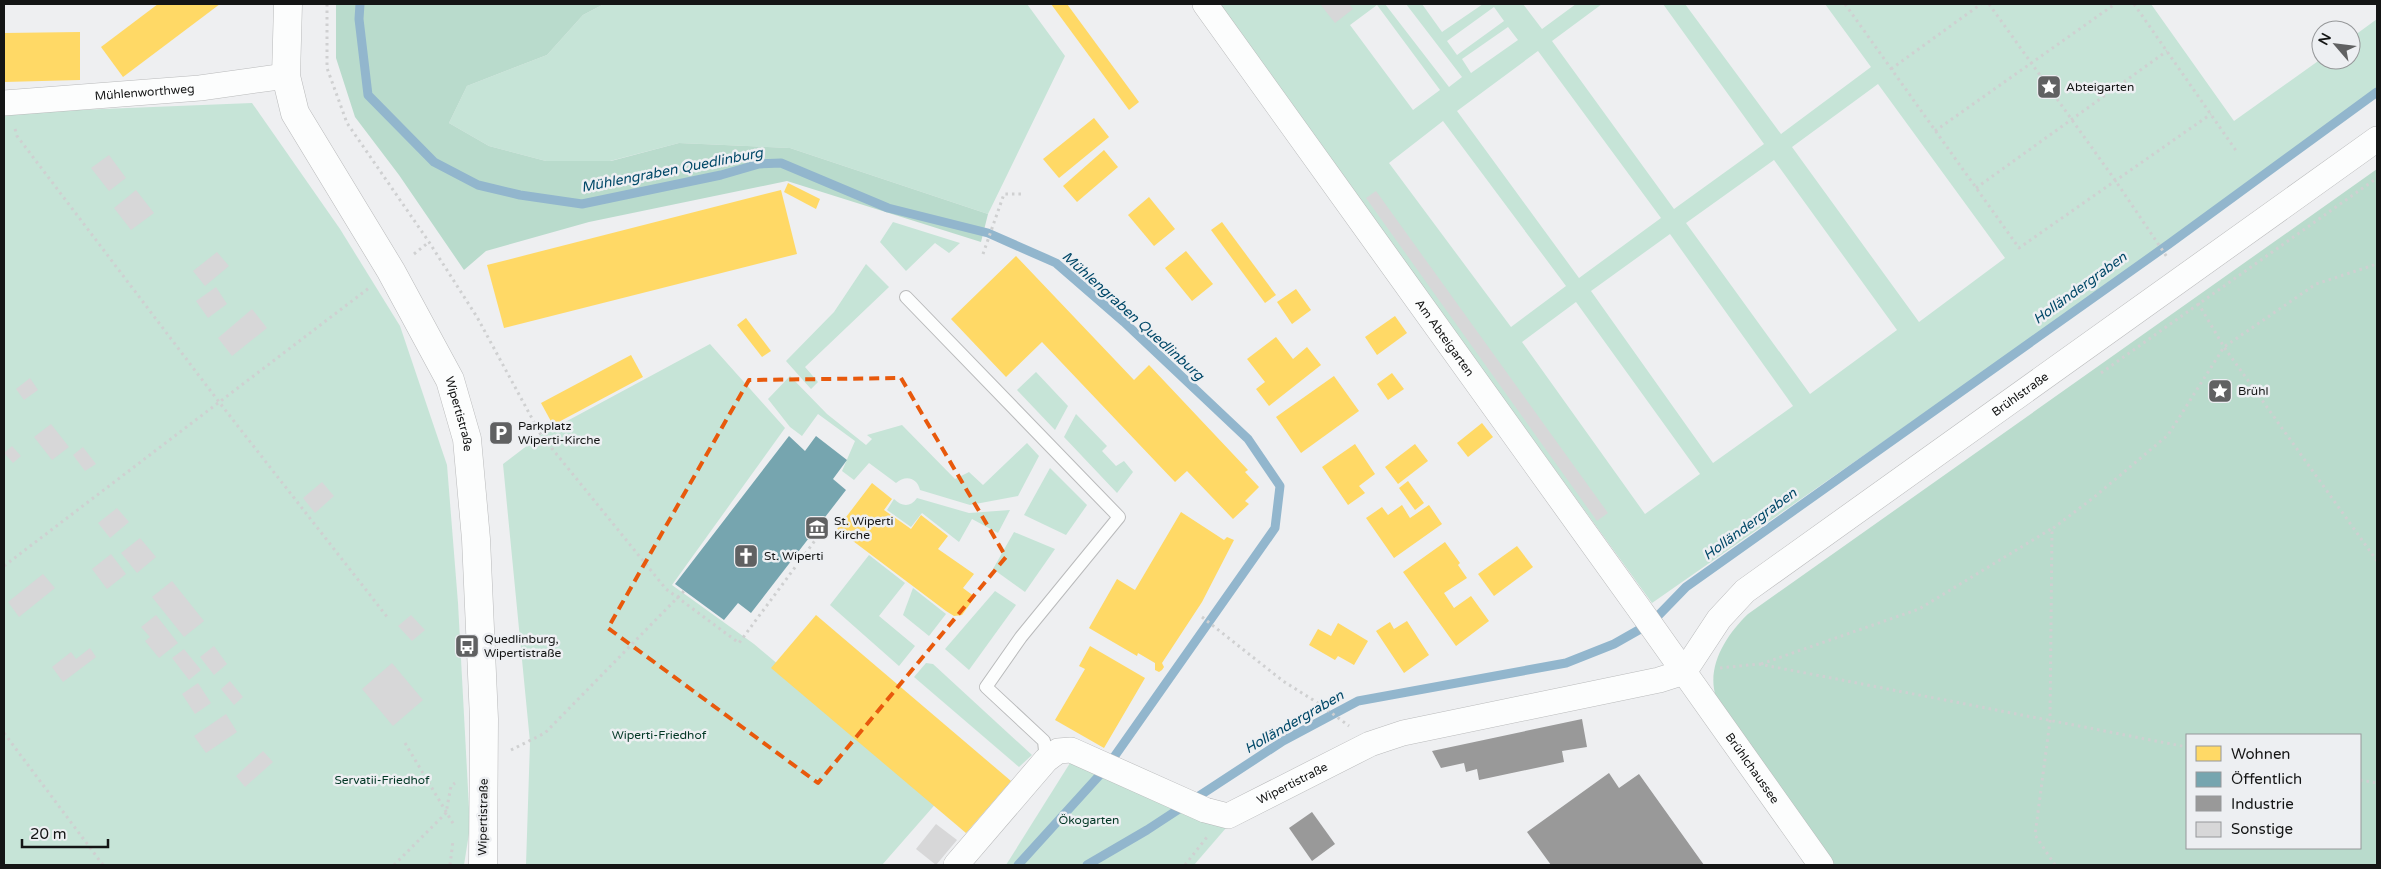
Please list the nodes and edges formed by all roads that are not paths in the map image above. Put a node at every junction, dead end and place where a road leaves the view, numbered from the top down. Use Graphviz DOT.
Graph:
graph roads {
  1 [pos="288,4"];
  2 [pos="1205,4"];
  3 [pos="286,76"];
  4 [pos="9,114"];
  5 [pos="2377,139"];
  6 [pos="906,296"];
  7 [pos="1684,672"];
  8 [pos="1046,760"];
  9 [pos="483,865"];
  10 [pos="956,865"];
  11 [pos="1821,865"];
  1 -- 3 [label="street, Wipertistraße"];
  2 -- 7 [label="street, Am Abteigarten"];
  3 -- 4 [label="street, Mühlenworthweg"];
  3 -- 9 [label="street, Wipertistraße"];
  5 -- 7 [label="street, Brühlstraße"];
  6 -- 8 [label="lane"];
  7 -- 8 [label="street, Wipertistraße"];
  7 -- 11 [label="street, Brühlchaussee"];
  8 -- 10 [label="street, Wipertistraße"];
}
